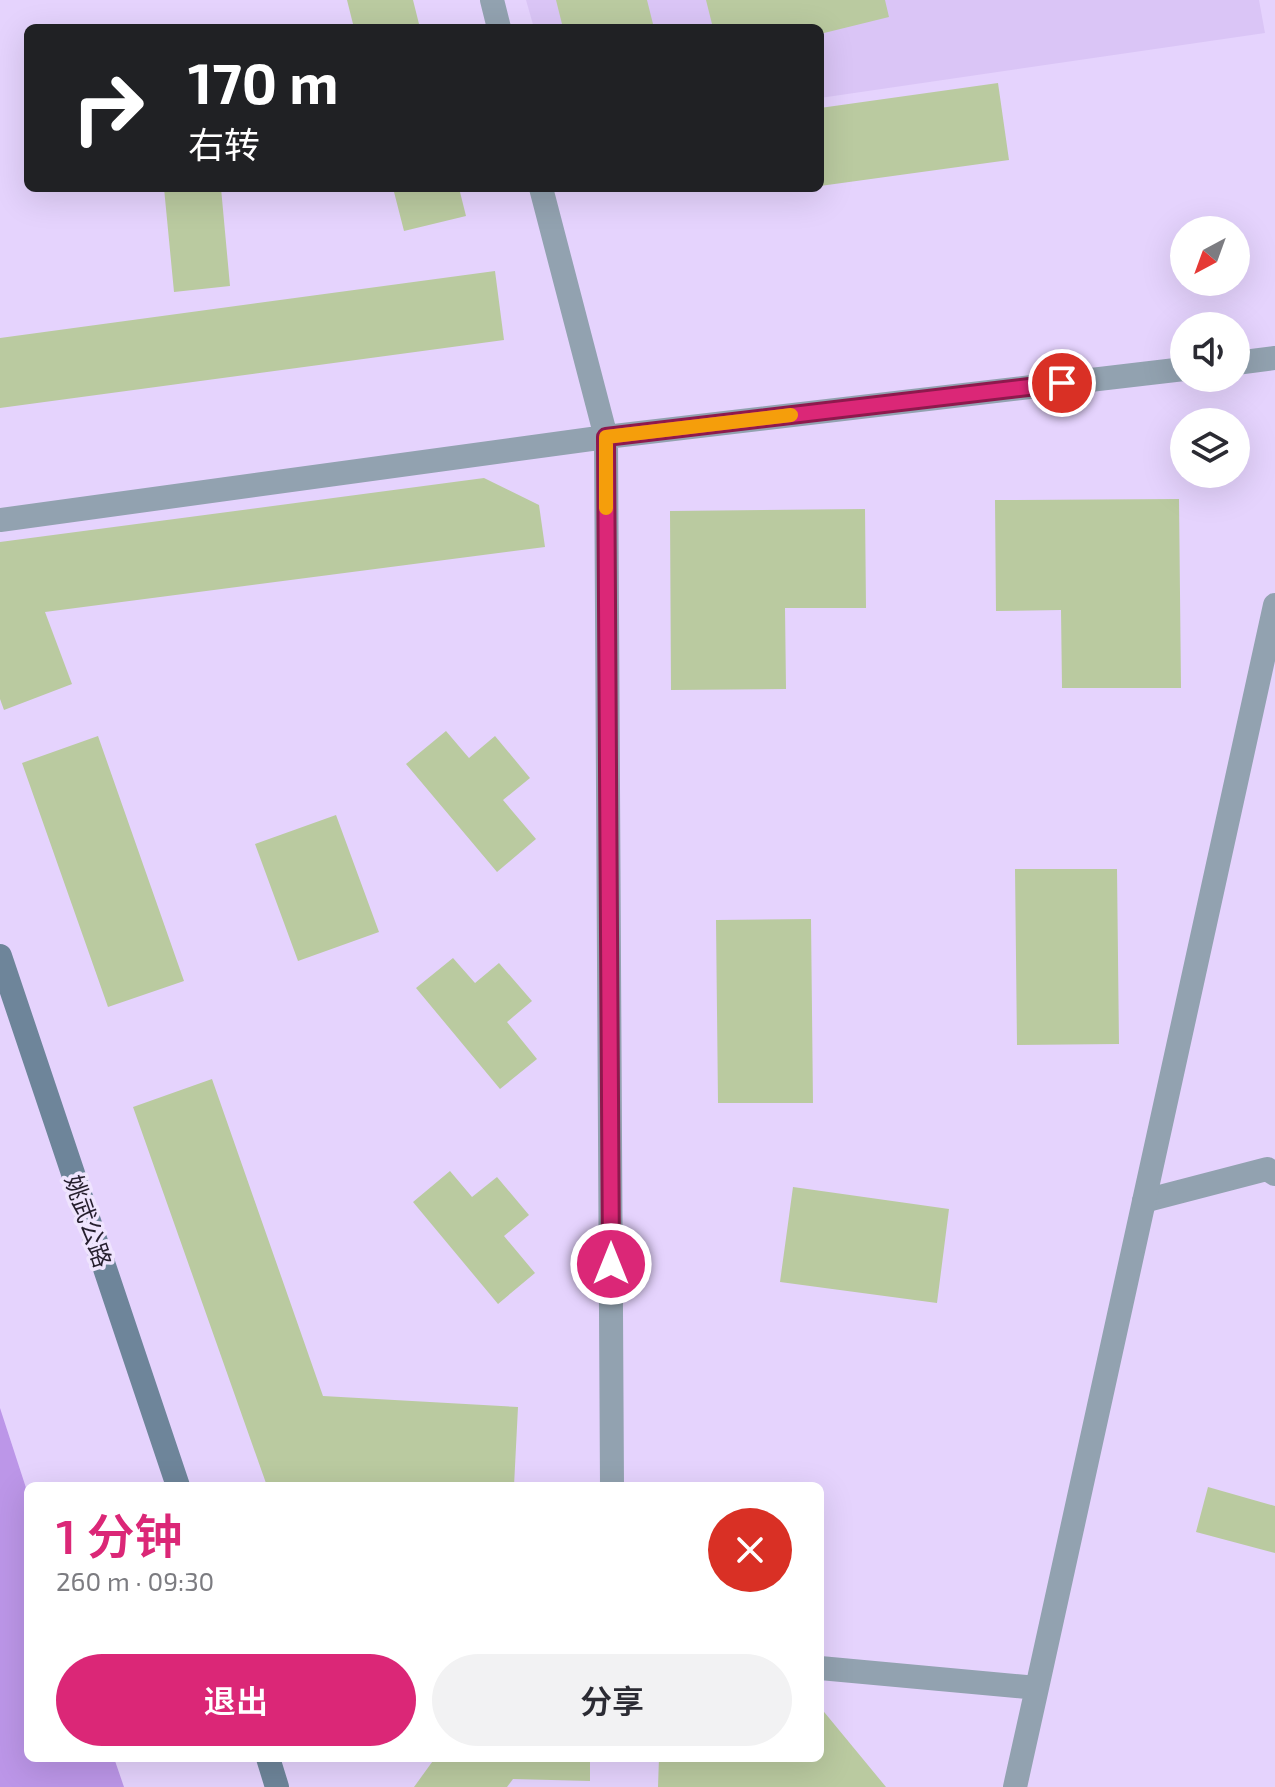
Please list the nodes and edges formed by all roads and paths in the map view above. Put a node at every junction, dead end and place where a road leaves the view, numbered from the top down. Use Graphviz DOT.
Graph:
graph roads {
  1 [pos="492,0"];
  2 [pos="498,24"];
  3 [pos="542,192"];
  4 [pos="1275,358"];
  5 [pos="1250,361"];
  6 [pos="1170,371"];
  7 [pos="606,437"];
  8 [pos="0,520"];
  9 [pos="1275,605"];
  10 [pos="0,956"];
  11 [pos="1275,1174"];
  12 [pos="1144,1201"];
  13 [pos="177,1482"];
  14 [pos="612,1482"];
  15 [pos="824,1668"];
  16 [pos="1037,1688"];
  17 [pos="269,1762"];
  18 [pos="277,1787"];
  19 [pos="1015,1787"];
  1 -- 2 [label="street"];
  3 -- 7 [label="street"];
  4 -- 5 [label="street"];
  6 -- 7 [label="street"];
  7 -- 8 [label="street"];
  7 -- 14 [label="street"];
  9 -- 12 [label="street"];
  10 -- 13 [label="main road, 姚武公路"];
  11 -- 12 [label="street"];
  12 -- 16 [label="street"];
  15 -- 16 [label="street"];
  16 -- 19 [label="street"];
  17 -- 18 [label="main road"];
}
